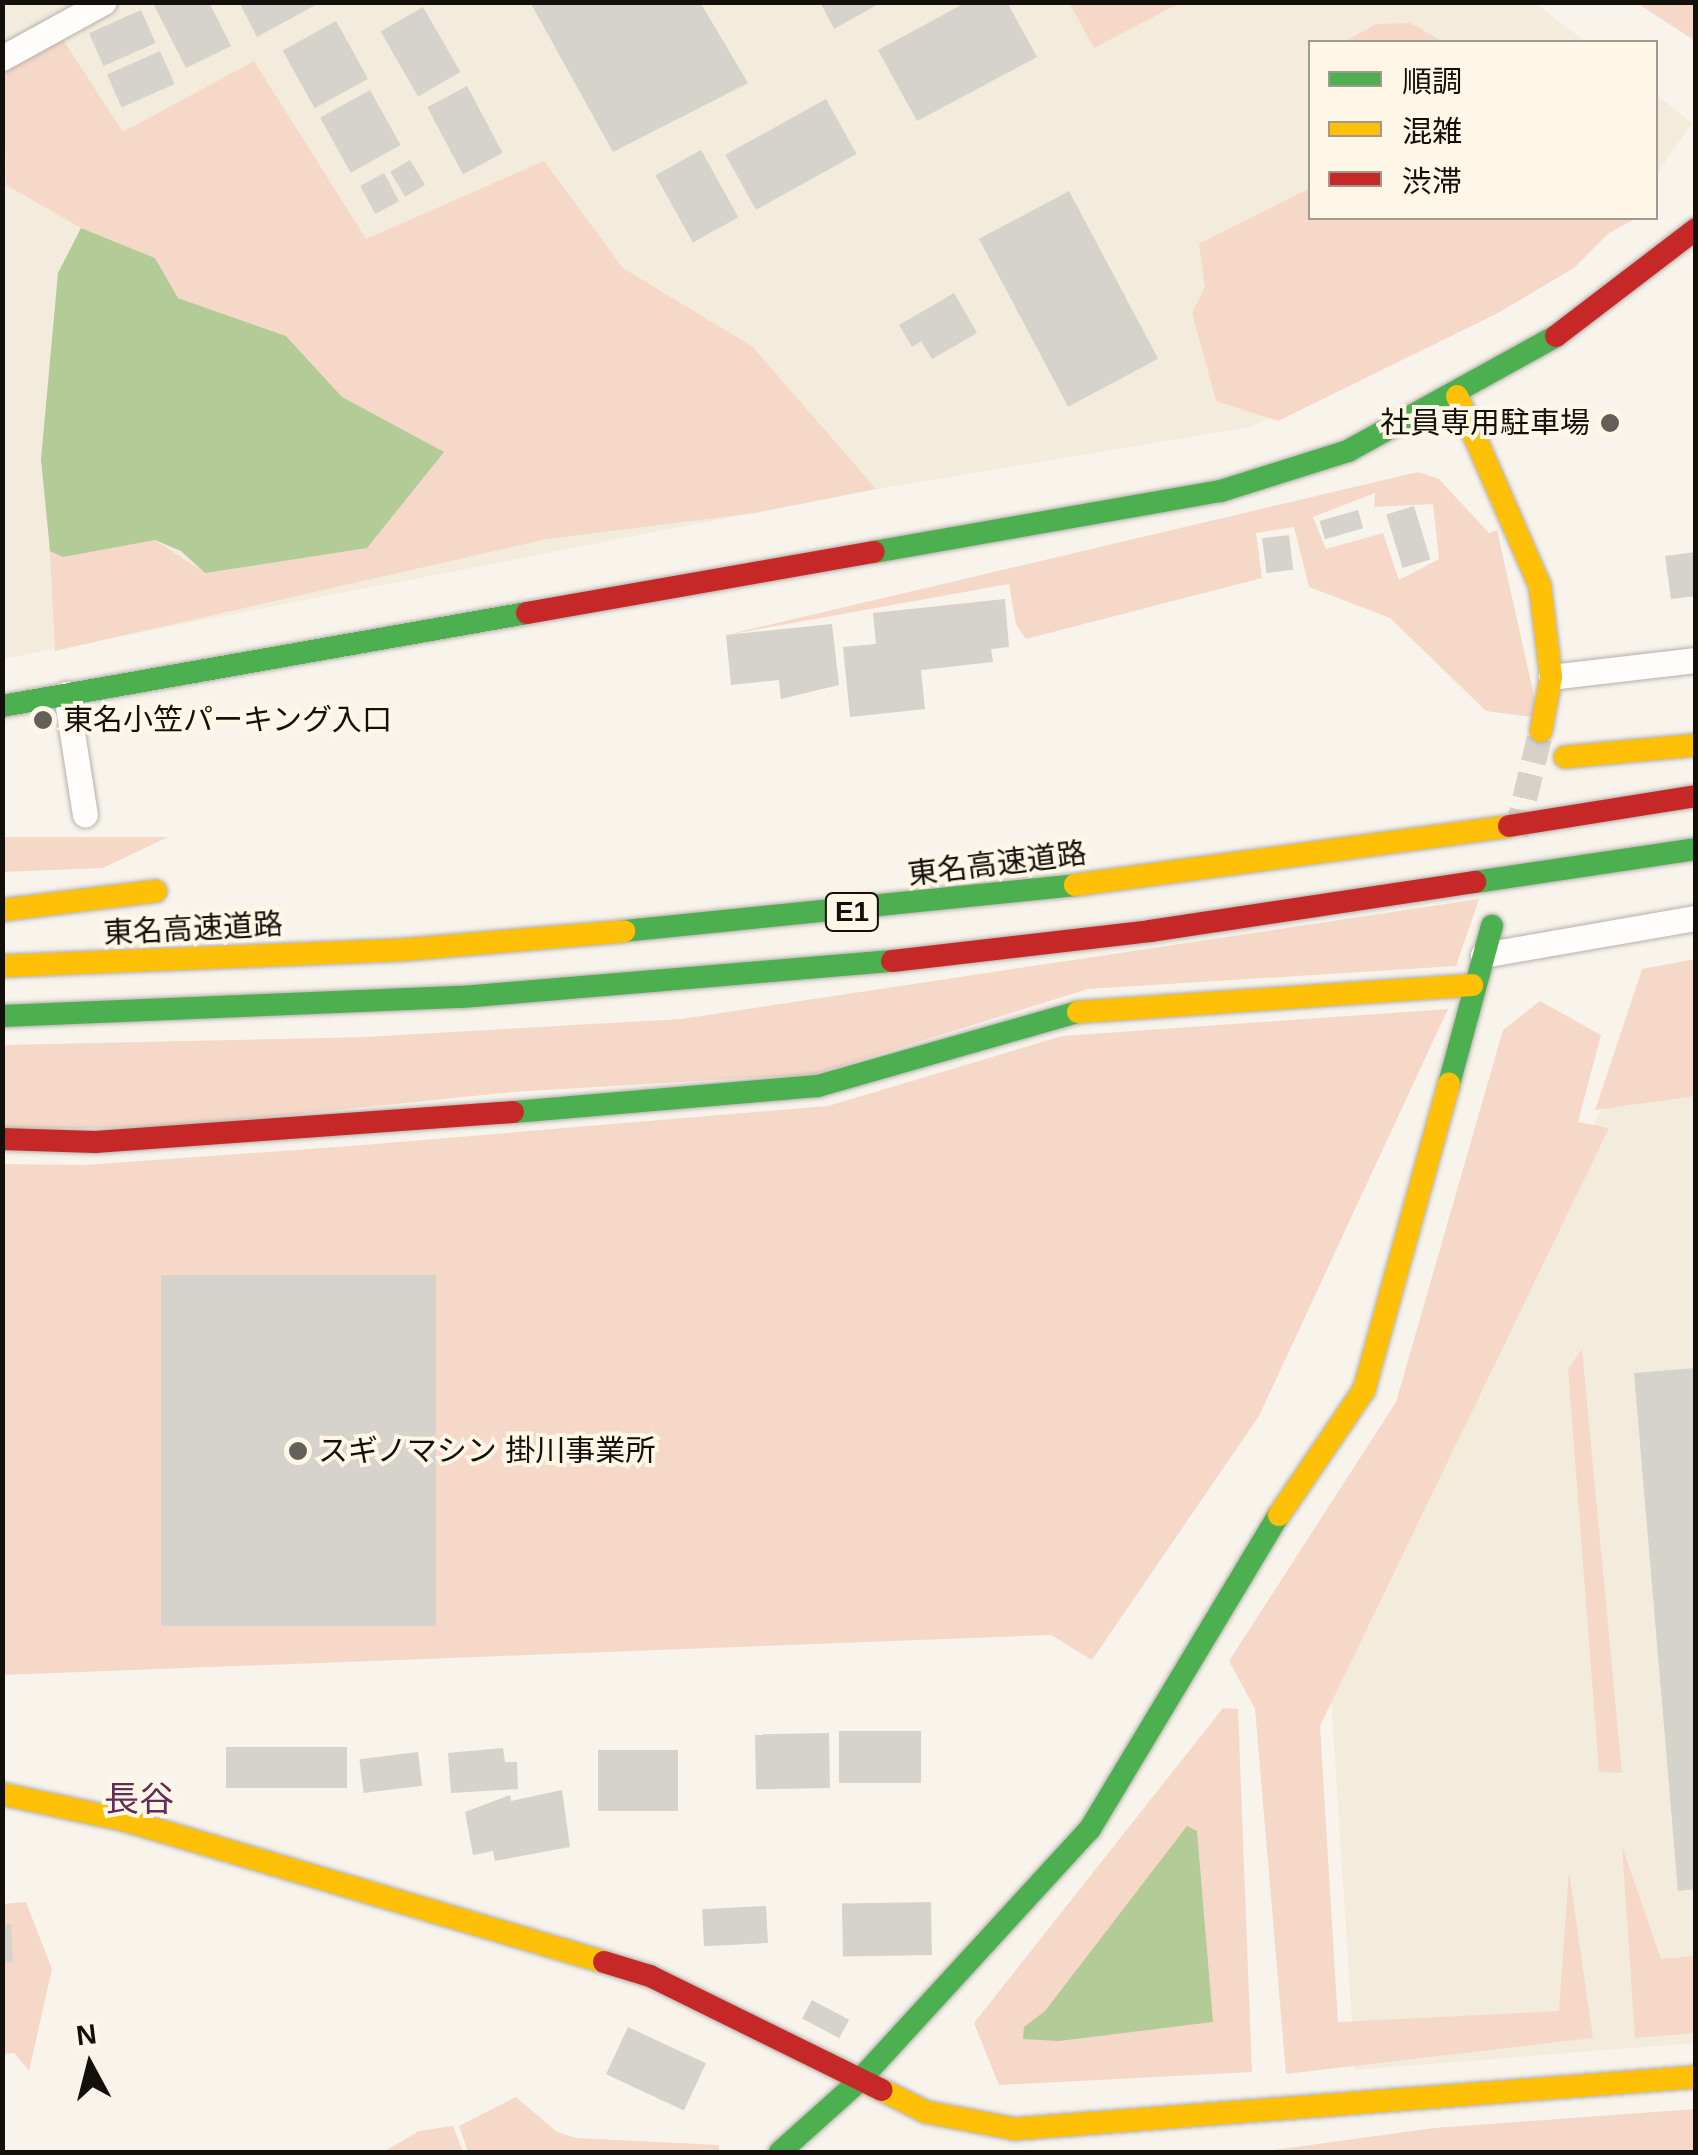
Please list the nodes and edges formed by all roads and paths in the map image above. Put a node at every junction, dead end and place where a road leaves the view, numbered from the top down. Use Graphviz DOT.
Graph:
graph roads {
  1 [pos="104,2"];
  2 [pos="2,58"];
  3 [pos="1696,229"];
  4 [pos="1457,396"];
  5 [pos="1696,660"];
  6 [pos="1551,677"];
  7 [pos="66,694"];
  8 [pos="2,706"];
  9 [pos="1542,731"];
  10 [pos="1696,745"];
  11 [pos="1564,757"];
  12 [pos="1696,796"];
  13 [pos="85,814"];
  14 [pos="1696,848"];
  15 [pos="156,892"];
  16 [pos="2,910"];
  17 [pos="1696,918"];
  18 [pos="1492,926"];
  19 [pos="1482,955"];
  20 [pos="2,966"];
  21 [pos="1472,985"];
  22 [pos="2,1016"];
  23 [pos="2,1140"];
  24 [pos="2,1794"];
  25 [pos="1696,2077"];
  26 [pos="857,2083"];
  27 [pos="780,2152"];
  1 -- 2 [label="street"];
  3 -- 4 [label="main road"];
  4 -- 6 [label="main road"];
  4 -- 7 [label="main road"];
  5 -- 6 [label="street"];
  6 -- 9 [label="main road"];
  7 -- 8 [label="main road"];
  7 -- 13 [label="street"];
  10 -- 11 [label="main road"];
  12 -- 20 [label="main road, 東名高速道路 / E1"];
  14 -- 22 [label="main road, E1"];
  15 -- 16 [label="main road"];
  17 -- 19 [label="street"];
  18 -- 19 [label="main road"];
  19 -- 21 [label="main road"];
  21 -- 23 [label="main road"];
  21 -- 26 [label="main road"];
  24 -- 26 [label="main road"];
  25 -- 26 [label="main road"];
  26 -- 27 [label="main road"];
}
